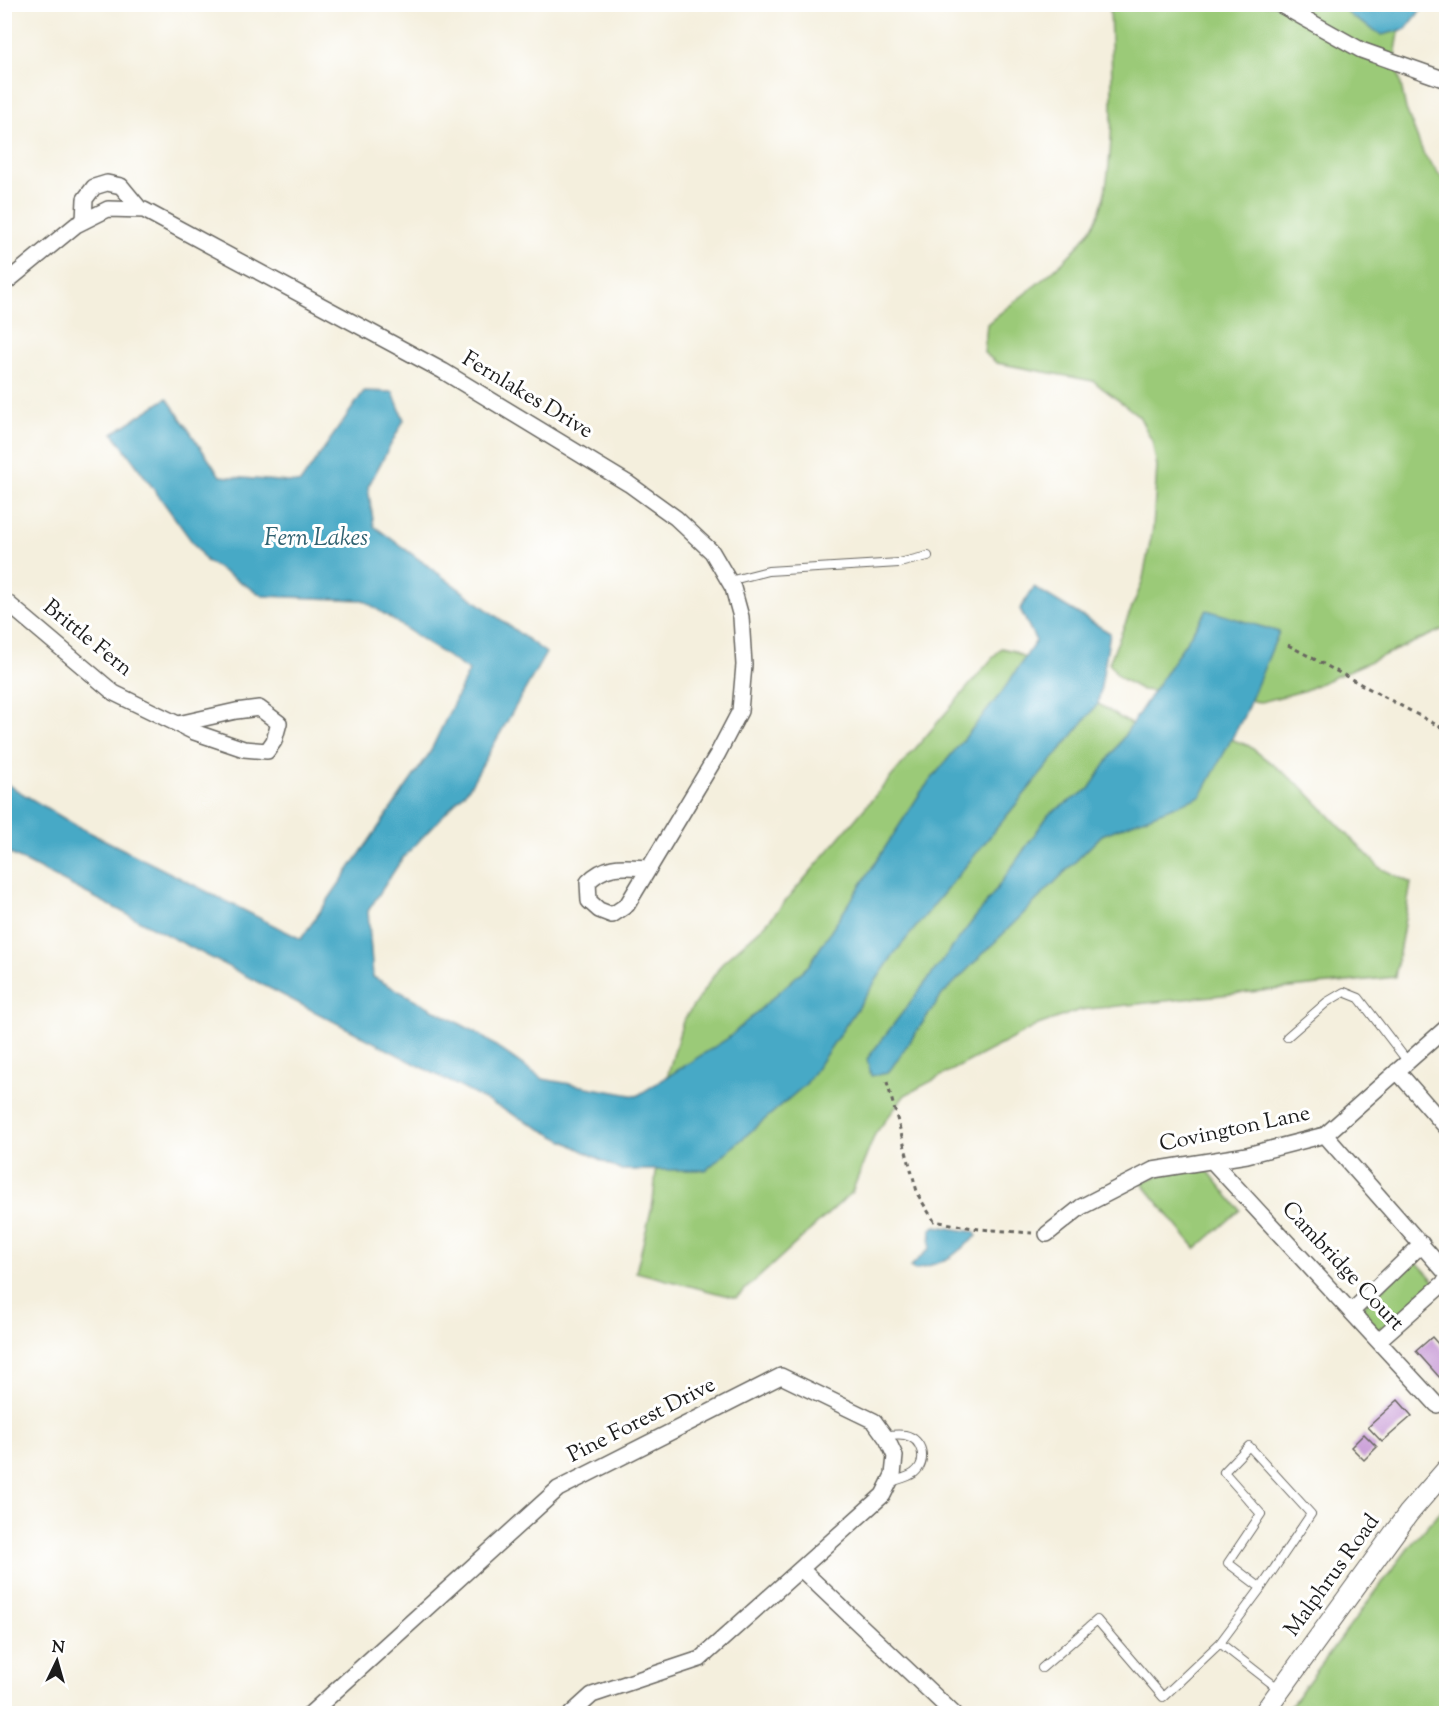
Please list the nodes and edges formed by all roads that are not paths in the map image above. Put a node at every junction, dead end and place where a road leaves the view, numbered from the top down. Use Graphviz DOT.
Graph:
graph roads {
  1 [pos="1279,4"];
  2 [pos="1446,80"];
  3 [pos="140,210"];
  4 [pos="84,221"];
  5 [pos="4,284"];
  6 [pos="928,556"];
  7 [pos="729,581"];
  8 [pos="4,600"];
  9 [pos="178,724"];
  10 [pos="649,868"];
  11 [pos="1446,1028"];
  12 [pos="1287,1036"];
  13 [pos="1403,1067"];
  14 [pos="1446,1127"];
  15 [pos="1325,1135"];
  16 [pos="1212,1161"];
  17 [pos="1047,1234"];
  18 [pos="1422,1244"];
  19 [pos="1446,1273"];
  20 [pos="1446,1281"];
  21 [pos="1352,1311"];
  22 [pos="1379,1340"];
  23 [pos="1437,1405"];
  24 [pos="885,1435"];
  25 [pos="1446,1470"];
  26 [pos="890,1482"];
  27 [pos="802,1570"];
  28 [pos="1261,1588"];
  29 [pos="1220,1643"];
  30 [pos="1042,1668"];
  31 [pos="1280,1690"];
  32 [pos="310,1713"];
  33 [pos="572,1713"];
  34 [pos="954,1713"];
  35 [pos="1263,1713"];
  1 -- 2 [label="street"];
  3 -- 4 [label="street, Fernlakes Drive"];
  3 -- 4 [label="street"];
  3 -- 7 [label="street, Fernlakes Drive"];
  4 -- 5 [label="street, Fernlakes Drive"];
  6 -- 7 [label="lane"];
  7 -- 10 [label="street, Fernlakes Drive"];
  8 -- 9 [label="street, Brittle Fern"];
  9 -- 9 [label="street, Brittle Fern"];
  11 -- 13 [label="street, Covington Lane"];
  12 -- 13 [label="lane"];
  13 -- 14 [label="street"];
  13 -- 15 [label="street, Covington Lane"];
  15 -- 16 [label="street, Covington Lane"];
  15 -- 18 [label="street"];
  16 -- 17 [label="street, Covington Lane"];
  16 -- 21 [label="street, Cambridge Court"];
  18 -- 19 [label="street"];
  18 -- 21 [label="street"];
  20 -- 22 [label="street"];
  21 -- 22 [label="street, Cambridge Court"];
  22 -- 23 [label="street, Cambridge Court"];
  24 -- 26 [label="street"];
  24 -- 26 [label="lane"];
  24 -- 32 [label="street, Pine Forest Drive"];
  25 -- 31 [label="street, Malphrus Road"];
  26 -- 27 [label="street"];
  27 -- 33 [label="street"];
  27 -- 34 [label="street"];
  28 -- 28 [label="lane"];
  28 -- 29 [label="lane"];
  29 -- 30 [label="lane"];
  29 -- 31 [label="lane"];
  31 -- 35 [label="street, Malphrus Road"];
}
